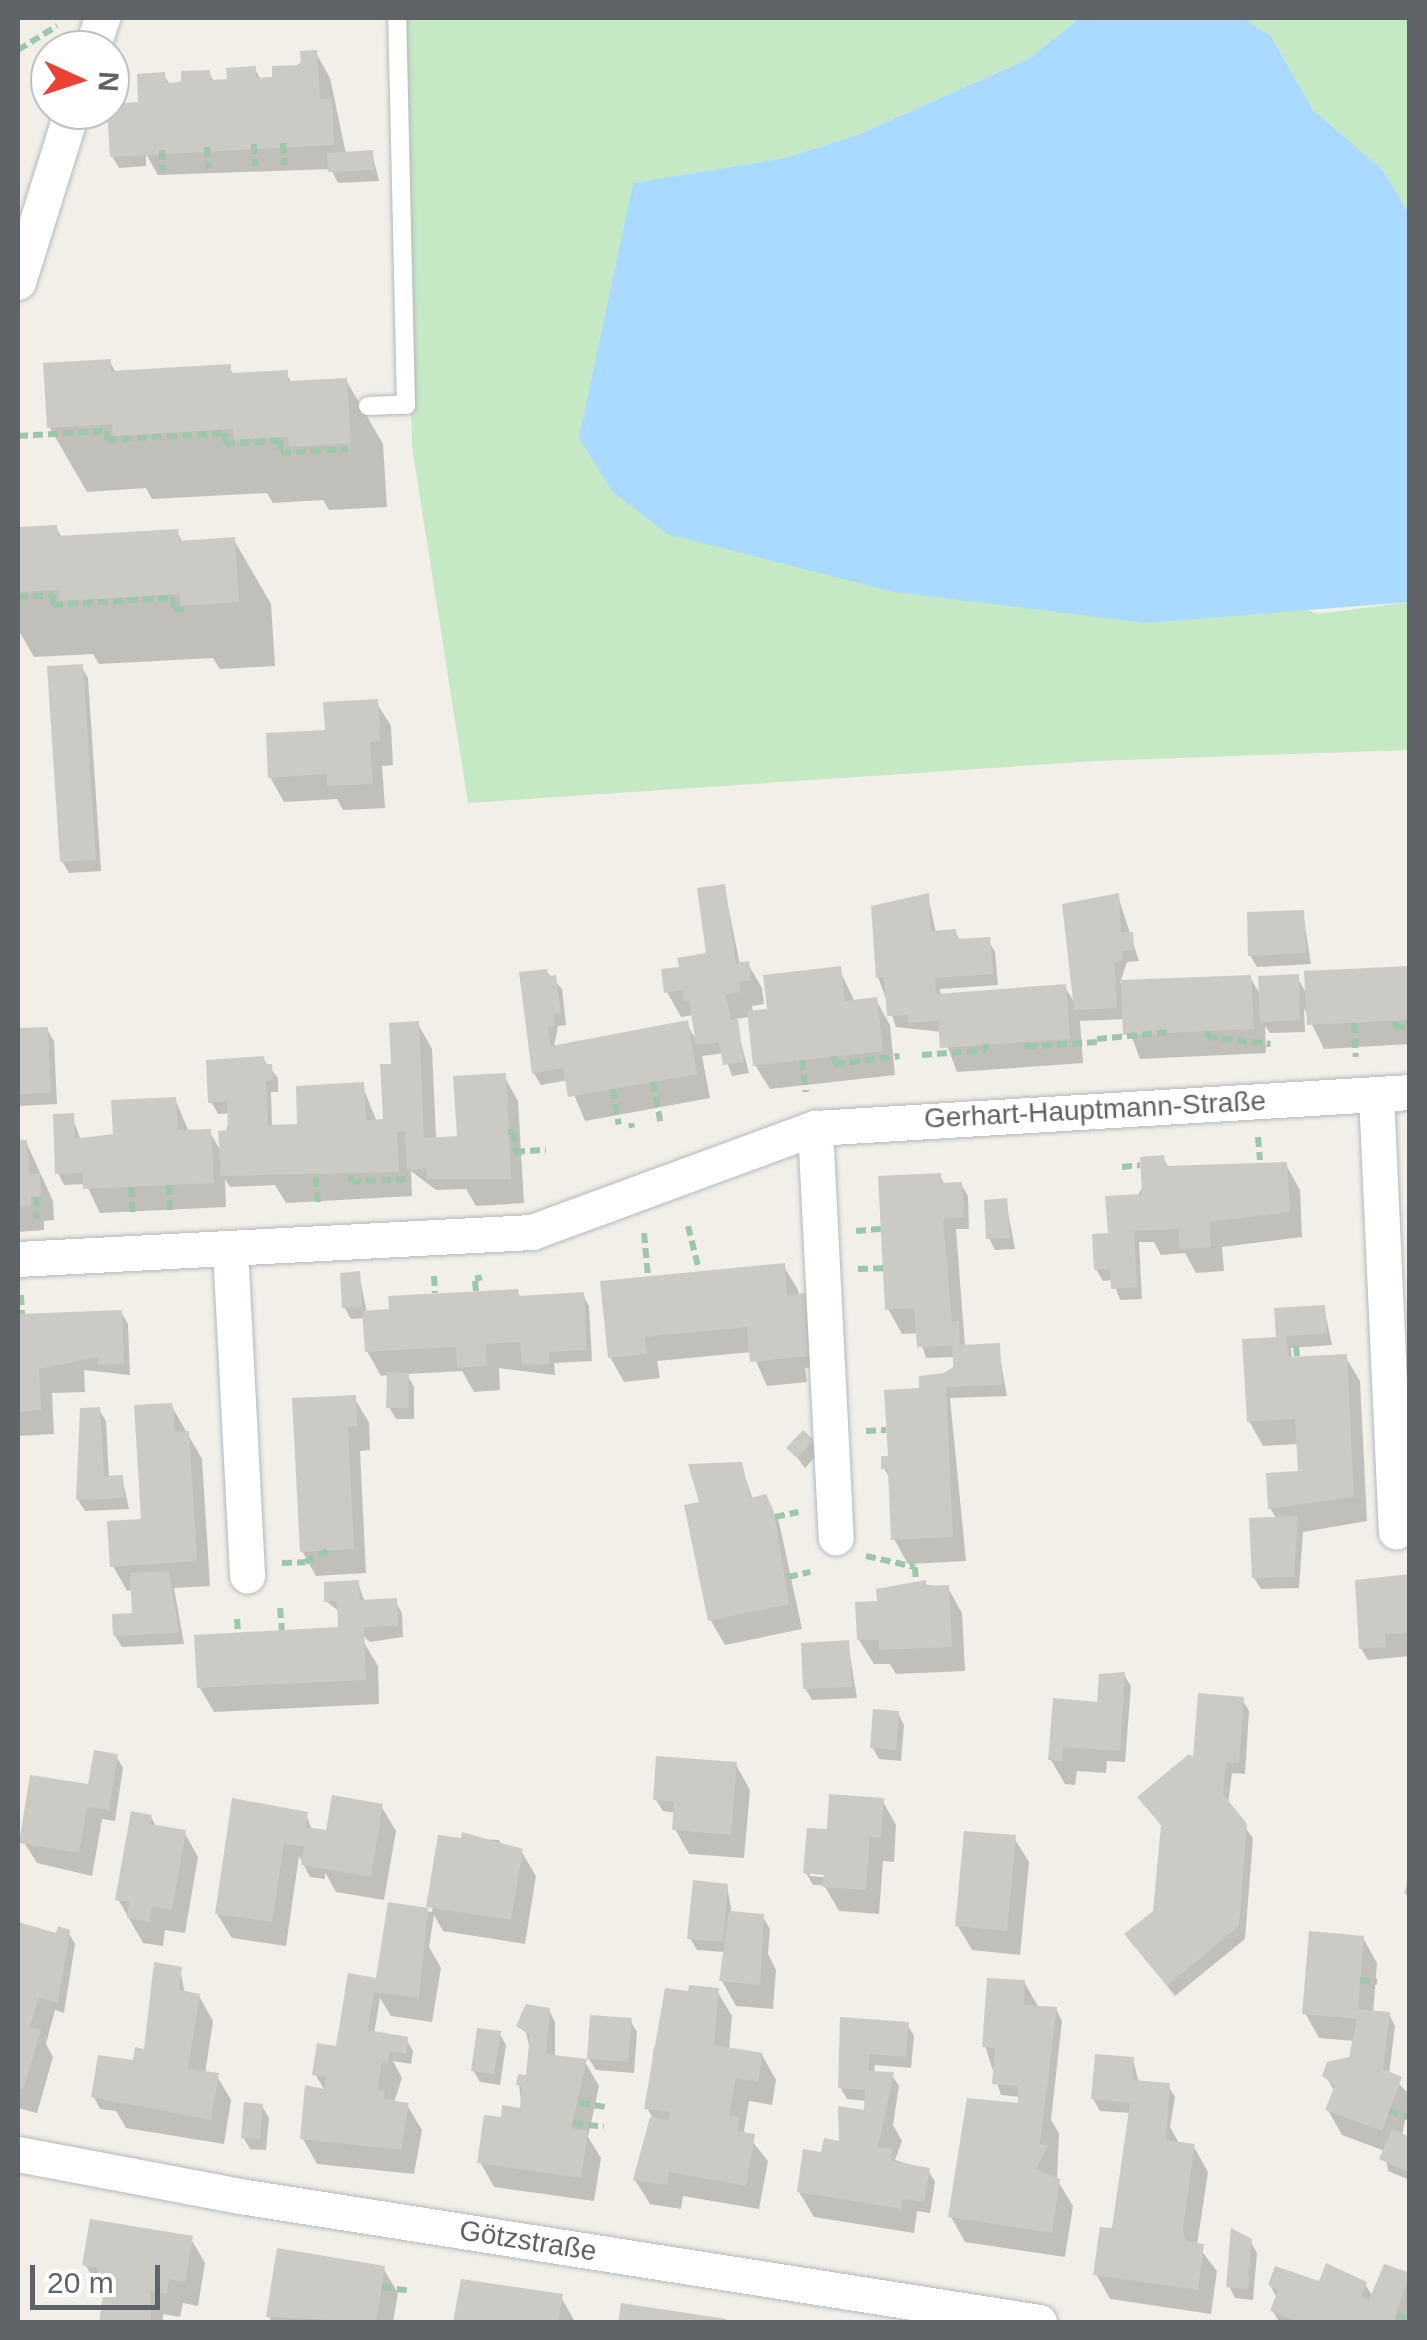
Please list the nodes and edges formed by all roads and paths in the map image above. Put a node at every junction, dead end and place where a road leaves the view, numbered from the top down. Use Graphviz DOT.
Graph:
graph roads {
  1 [pos="71,18"];
  2 [pos="398,18"];
  3 [pos="18,50"];
  4 [pos="66,130"];
  5 [pos="284,143"];
  6 [pos="254,144"];
  7 [pos="207,147"];
  8 [pos="162,150"];
  9 [pos="284,165"];
  10 [pos="255,166"];
  11 [pos="208,168"];
  12 [pos="162,170"];
  13 [pos="18,282"];
  14 [pos="368,406"];
  15 [pos="18,436"];
  16 [pos="348,449"];
  17 [pos="18,597"];
  18 [pos="186,610"];
  19 [pos="1395,1020"];
  20 [pos="1354,1023"];
  21 [pos="1410,1026"];
  22 [pos="1208,1031"];
  23 [pos="1171,1032"];
  24 [pos="1027,1042"];
  25 [pos="986,1044"];
  26 [pos="1271,1044"];
  27 [pos="922,1055"];
  28 [pos="834,1056"];
  29 [pos="900,1056"];
  30 [pos="802,1060"];
  31 [pos="1356,1062"];
  32 [pos="653,1082"];
  33 [pos="613,1089"];
  34 [pos="1393,1093"];
  35 [pos="811,1113"];
  36 [pos="619,1125"];
  37 [pos="661,1125"];
  38 [pos="508,1132"];
  39 [pos="546,1150"];
  40 [pos="1259,1150"];
  41 [pos="1260,1160"];
  42 [pos="1140,1165"];
  43 [pos="1122,1166"];
  44 [pos="351,1175"];
  45 [pos="316,1177"];
  46 [pos="409,1179"];
  47 [pos="169,1185"];
  48 [pos="132,1187"];
  49 [pos="319,1216"];
  50 [pos="171,1224"];
  51 [pos="688,1226"];
  52 [pos="134,1230"];
  53 [pos="644,1232"];
  54 [pos="230,1249"];
  55 [pos="18,1258"];
  56 [pos="698,1270"];
  57 [pos="648,1276"];
  58 [pos="1296,1346"];
  59 [pos="1297,1356"];
  60 [pos="799,1512"];
  61 [pos="775,1517"];
  62 [pos="1396,1532"];
  63 [pos="848,1546"];
  64 [pos="330,1550"];
  65 [pos="282,1563"];
  66 [pos="810,1572"];
  67 [pos="247,1576"];
  68 [pos="788,1577"];
  69 [pos="916,1581"];
  70 [pos="280,1608"];
  71 [pos="237,1619"];
  72 [pos="282,1630"];
  73 [pos="238,1632"];
  74 [pos="1360,1980"];
  75 [pos="1377,1982"];
  76 [pos="580,2103"];
  77 [pos="604,2107"];
  78 [pos="1389,2111"];
  79 [pos="1410,2118"];
  80 [pos="572,2123"];
  81 [pos="604,2127"];
  82 [pos="18,2154"];
  83 [pos="382,2286"];
  84 [pos="409,2291"];
  85 [pos="1397,2315"];
  86 [pos="1407,2318"];
  87 [pos="1039,2322"];
  1 -- 3 [label="path"];
  2 -- 14 [label="lane"];
  4 -- 13 [label="street"];
  5 -- 9 [label="path"];
  6 -- 10 [label="path"];
  7 -- 11 [label="path"];
  8 -- 12 [label="path"];
  15 -- 16 [label="path"];
  17 -- 18 [label="path"];
  19 -- 21 [label="path"];
  20 -- 31 [label="path"];
  22 -- 26 [label="path"];
  23 -- 24 [label="path"];
  25 -- 27 [label="path"];
  28 -- 29 [label="path"];
  30 -- 35 [label="path"];
  32 -- 37 [label="path"];
  33 -- 36 [label="path"];
  34 -- 35 [label="street, Gerhart-Hauptmann-Straße"];
  34 -- 62 [label="street, Gerhart-Hauptmann-Straße"];
  35 -- 54 [label="street, Gerhart-Hauptmann-Straße"];
  35 -- 63 [label="street"];
  38 -- 39 [label="path"];
  40 -- 41 [label="path"];
  42 -- 43 [label="path"];
  44 -- 46 [label="path"];
  45 -- 49 [label="path"];
  47 -- 50 [label="path"];
  48 -- 52 [label="path"];
  51 -- 56 [label="path"];
  53 -- 57 [label="path"];
  54 -- 55 [label="street, Gerhart-Hauptmann-Straße"];
  54 -- 67 [label="street"];
  58 -- 59 [label="path"];
  60 -- 61 [label="path"];
  63 -- 69 [label="path"];
  64 -- 65 [label="path"];
  66 -- 68 [label="path"];
  70 -- 72 [label="path"];
  71 -- 73 [label="path"];
  74 -- 75 [label="path"];
  76 -- 77 [label="path"];
  78 -- 79 [label="path"];
  80 -- 81 [label="path"];
  82 -- 87 [label="street, Götzstraße"];
  83 -- 84 [label="path"];
  85 -- 86 [label="path"];
}
